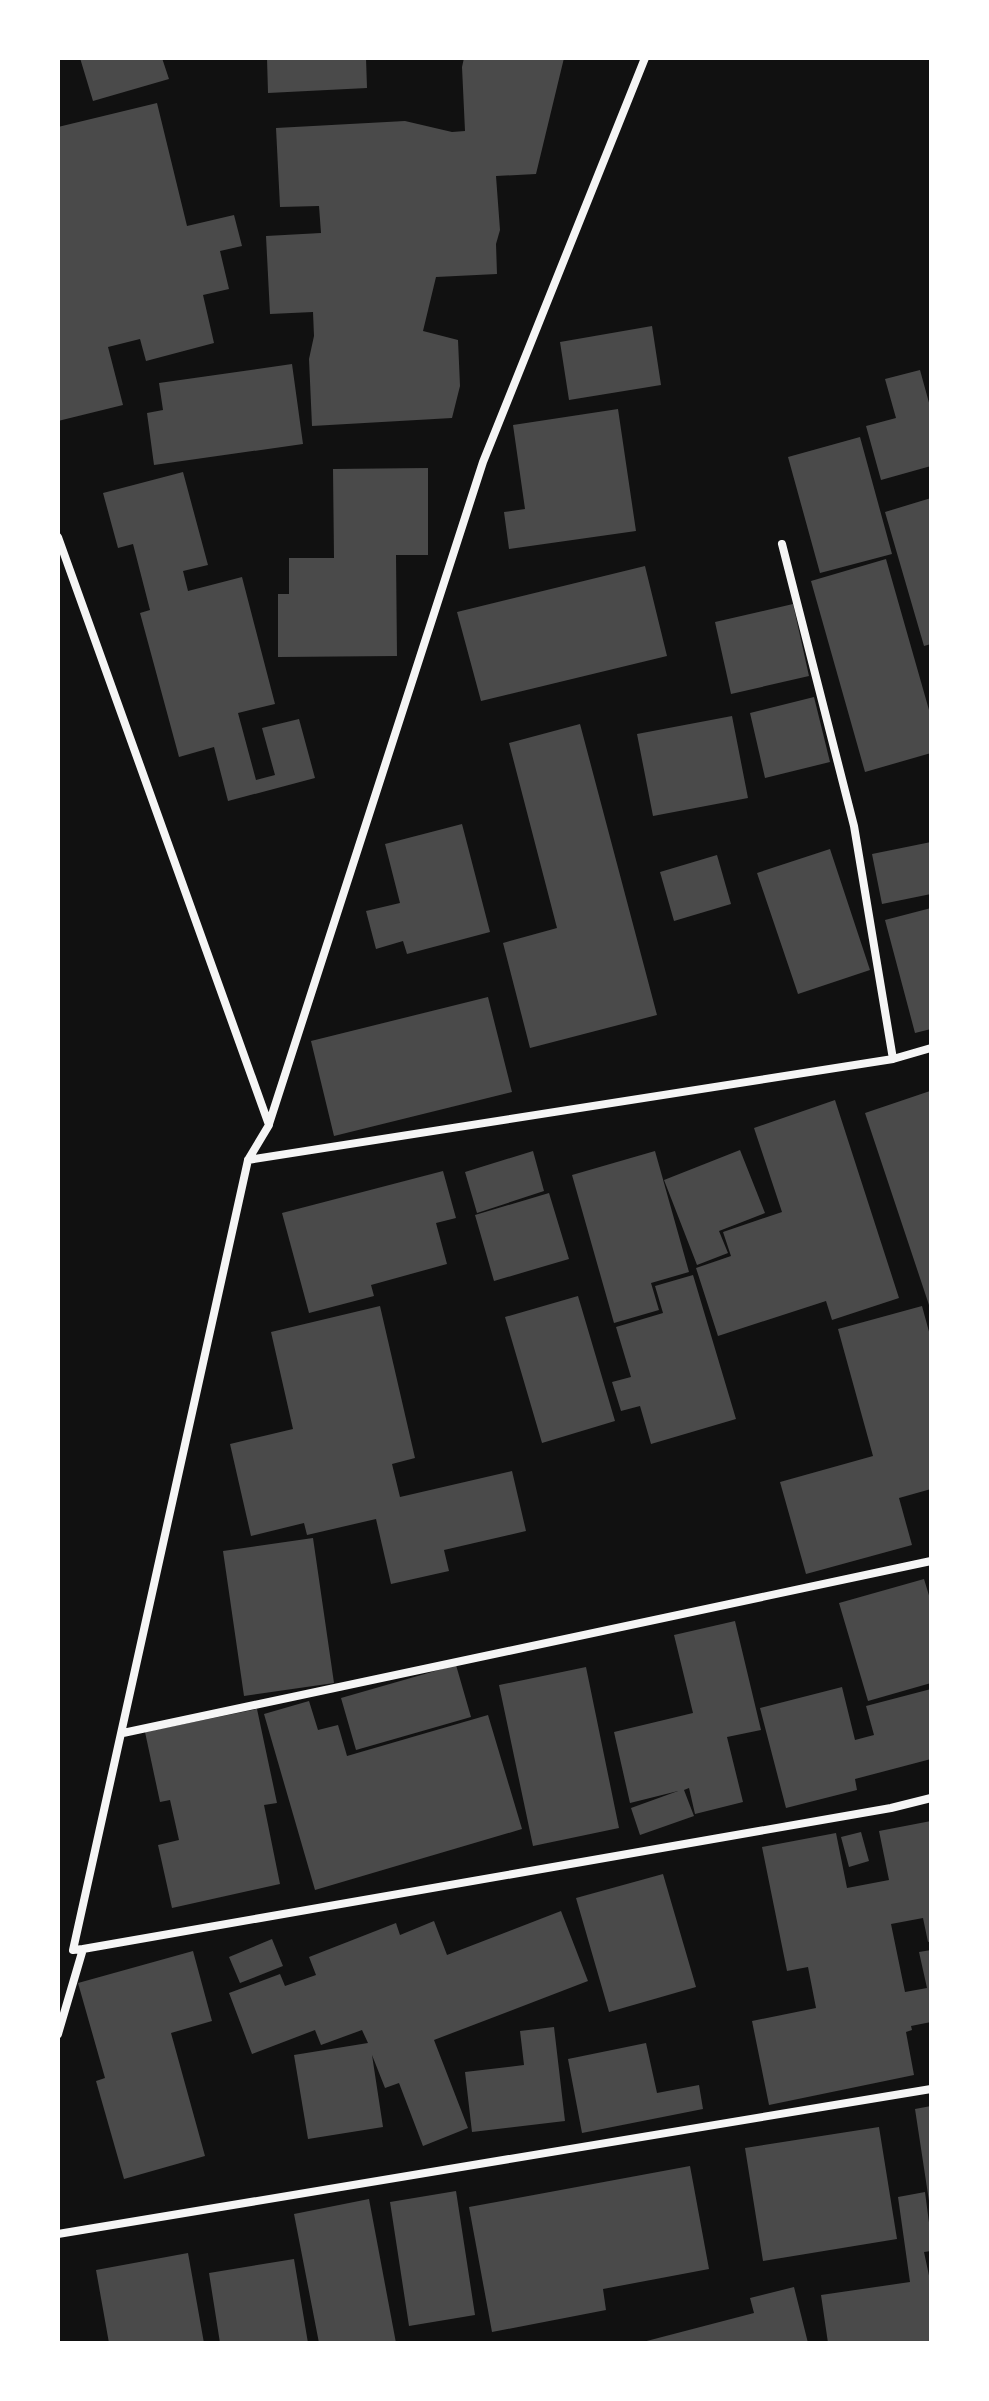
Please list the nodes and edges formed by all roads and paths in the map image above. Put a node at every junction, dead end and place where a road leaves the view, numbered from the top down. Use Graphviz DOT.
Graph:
graph roads {
  1 [pos="645,58"];
  2 [pos="58,537"];
  3 [pos="782,544"];
  4 [pos="931,1048"];
  5 [pos="893,1059"];
  6 [pos="269,1125"];
  7 [pos="248,1160"];
  8 [pos="931,1561"];
  9 [pos="123,1733"];
  10 [pos="931,1798"];
  11 [pos="83,1949"];
  12 [pos="58,2034"];
  13 [pos="931,2089"];
  14 [pos="58,2234"];
  1 -- 6 [label="street"];
  2 -- 6 [label="street"];
  3 -- 5 [label="street"];
  4 -- 5 [label="street"];
  5 -- 7 [label="street"];
  6 -- 7 [label="street"];
  7 -- 9 [label="street"];
  8 -- 9 [label="street"];
  9 -- 11 [label="street"];
  10 -- 11 [label="street"];
  11 -- 12 [label="street"];
  13 -- 14 [label="street"];
}
